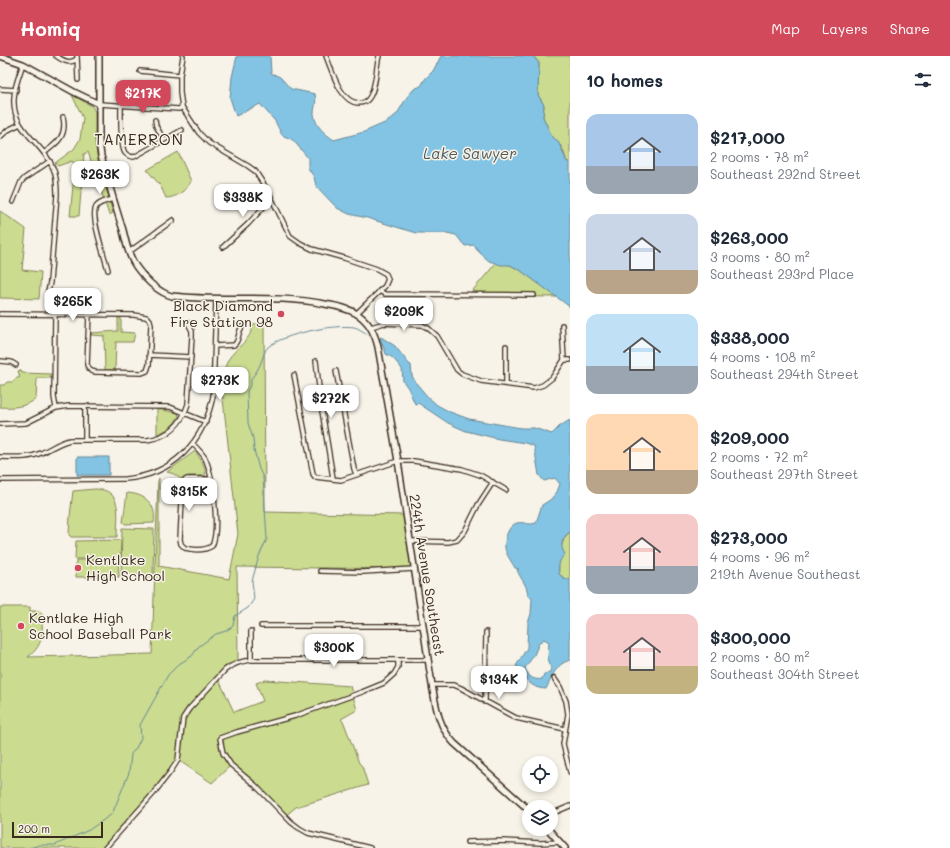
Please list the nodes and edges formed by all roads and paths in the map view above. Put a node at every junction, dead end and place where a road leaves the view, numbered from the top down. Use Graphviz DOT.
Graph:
graph roads {
  1 [pos="0,56"];
  2 [pos="56,56"];
  3 [pos="99,56"];
  4 [pos="183,56"];
  5 [pos="326,56"];
  6 [pos="379,56"];
  7 [pos="77,58"];
  8 [pos="23,64"];
  9 [pos="140,71"];
  10 [pos="180,75"];
  11 [pos="78,80"];
  12 [pos="0,89"];
  13 [pos="99,89"];
  14 [pos="16,90"];
  15 [pos="83,97"];
  16 [pos="99,104"];
  17 [pos="122,105"];
  18 [pos="182,107"];
  19 [pos="63,116"];
  20 [pos="155,120"];
  21 [pos="20,124"];
  22 [pos="182,130"];
  23 [pos="0,137"];
  24 [pos="164,140"];
  25 [pos="44,153"];
  26 [pos="50,161"];
  27 [pos="113,199"];
  28 [pos="272,199"];
  29 [pos="13,202"];
  30 [pos="172,220"];
  31 [pos="223,247"];
  32 [pos="129,252"];
  33 [pos="108,270"];
  34 [pos="48,292"];
  35 [pos="379,292"];
  36 [pos="534,294"];
  37 [pos="216,298"];
  38 [pos="357,313"];
  39 [pos="0,314"];
  40 [pos="55,314"];
  41 [pos="88,314"];
  42 [pos="188,323"];
  43 [pos="562,325"];
  44 [pos="371,327"];
  45 [pos="242,328"];
  46 [pos="215,346"];
  47 [pos="506,346"];
  48 [pos="149,355"];
  49 [pos="191,357"];
  50 [pos="564,360"];
  51 [pos="570,360"];
  52 [pos="0,361"];
  53 [pos="316,361"];
  54 [pos="16,365"];
  55 [pos="336,371"];
  56 [pos="294,375"];
  57 [pos="506,384"];
  58 [pos="85,406"];
  59 [pos="56,408"];
  60 [pos="185,413"];
  61 [pos="206,422"];
  62 [pos="0,424"];
  63 [pos="85,440"];
  64 [pos="192,444"];
  65 [pos="0,457"];
  66 [pos="398,461"];
  67 [pos="356,474"];
  68 [pos="333,478"];
  69 [pos="211,479"];
  70 [pos="0,480"];
  71 [pos="493,482"];
  72 [pos="506,490"];
  73 [pos="410,541"];
  74 [pos="414,569"];
  75 [pos="320,571"];
  76 [pos="261,626"];
  77 [pos="423,626"];
  78 [pos="252,631"];
  79 [pos="486,632"];
  80 [pos="251,660"];
  81 [pos="428,660"];
  82 [pos="398,661"];
  83 [pos="554,678"];
  84 [pos="432,685"];
  85 [pos="485,702"];
  86 [pos="566,729"];
  87 [pos="570,772"];
  88 [pos="522,804"];
  89 [pos="570,806"];
  90 [pos="558,811"];
  91 [pos="554,836"];
  92 [pos="467,842"];
  93 [pos="560,842"];
  94 [pos="105,848"];
  95 [pos="370,848"];
  96 [pos="565,848"];
  1 -- 8 [label="street"];
  2 -- 7 [label="street"];
  3 -- 13 [label="street"];
  4 -- 10 [label="street"];
  5 -- 6 [label="street"];
  7 -- 11 [label="street"];
  8 -- 14 [label="street"];
  8 -- 15 [label="street"];
  9 -- 10 [label="street"];
  10 -- 18 [label="street"];
  12 -- 14 [label="street"];
  13 -- 15 [label="street"];
  13 -- 16 [label="street"];
  14 -- 21 [label="street"];
  15 -- 16 [label="street"];
  16 -- 17 [label="street"];
  16 -- 27 [label="street"];
  17 -- 18 [label="street"];
  17 -- 24 [label="street"];
  18 -- 28 [label="street"];
  19 -- 25 [label="street"];
  20 -- 24 [label="street"];
  21 -- 23 [label="street"];
  21 -- 25 [label="street"];
  22 -- 24 [label="street"];
  25 -- 26 [label="street"];
  26 -- 29 [label="street"];
  26 -- 34 [label="street"];
  27 -- 32 [label="street"];
  27 -- 33 [label="street"];
  28 -- 31 [label="street"];
  28 -- 35 [label="street"];
  30 -- 32 [label="street"];
  32 -- 37 [label="street"];
  35 -- 36 [label="street"];
  35 -- 38 [label="street"];
  37 -- 38 [label="street"];
  37 -- 46 [label="street"];
  38 -- 44 [label="street, 224th Avenue Southeast"];
  39 -- 40 [label="street"];
  40 -- 41 [label="street"];
  40 -- 59 [label="street"];
  41 -- 48 [label="street"];
  41 -- 48 [label="street"];
  42 -- 49 [label="street"];
  43 -- 50 [label="street"];
  44 -- 57 [label="street"];
  44 -- 66 [label="street, 224th Avenue Southeast"];
  45 -- 46 [label="street"];
  46 -- 61 [label="street"];
  47 -- 57 [label="street"];
  48 -- 49 [label="street"];
  49 -- 60 [label="street"];
  50 -- 51 [label="street"];
  50 -- 57 [label="street"];
  52 -- 54 [label="street"];
  53 -- 68 [label="street"];
  55 -- 67 [label="street"];
  56 -- 68 [label="street"];
  58 -- 59 [label="street"];
  58 -- 60 [label="street"];
  58 -- 63 [label="street"];
  59 -- 62 [label="street"];
  60 -- 61 [label="street"];
  60 -- 63 [label="street"];
  61 -- 64 [label="street"];
  63 -- 65 [label="street"];
  64 -- 69 [label="street"];
  64 -- 70 [label="street"];
  66 -- 67 [label="street"];
  66 -- 71 [label="street"];
  66 -- 73 [label="street, 224th Avenue Southeast"];
  67 -- 68 [label="street"];
  69 -- 69 [label="street"];
  71 -- 72 [label="street"];
  71 -- 73 [label="street"];
  73 -- 74 [label="street, 224th Avenue Southeast"];
  74 -- 75 [label="street"];
  74 -- 77 [label="street, 224th Avenue Southeast"];
  76 -- 77 [label="street"];
  77 -- 81 [label="street, 224th Avenue Southeast"];
  78 -- 80 [label="street"];
  79 -- 85 [label="street"];
  80 -- 82 [label="street"];
  80 -- 94 [label="street"];
  81 -- 82 [label="street"];
  81 -- 84 [label="street, 224th Avenue Southeast"];
  82 -- 95 [label="street"];
  83 -- 86 [label="street"];
  84 -- 85 [label="street"];
  84 -- 88 [label="street, 224th Avenue Southeast"];
  85 -- 86 [label="street"];
  86 -- 87 [label="street"];
  89 -- 90 [label="street"];
  91 -- 93 [label="street"];
  92 -- 93 [label="street"];
  93 -- 96 [label="street"];
}
